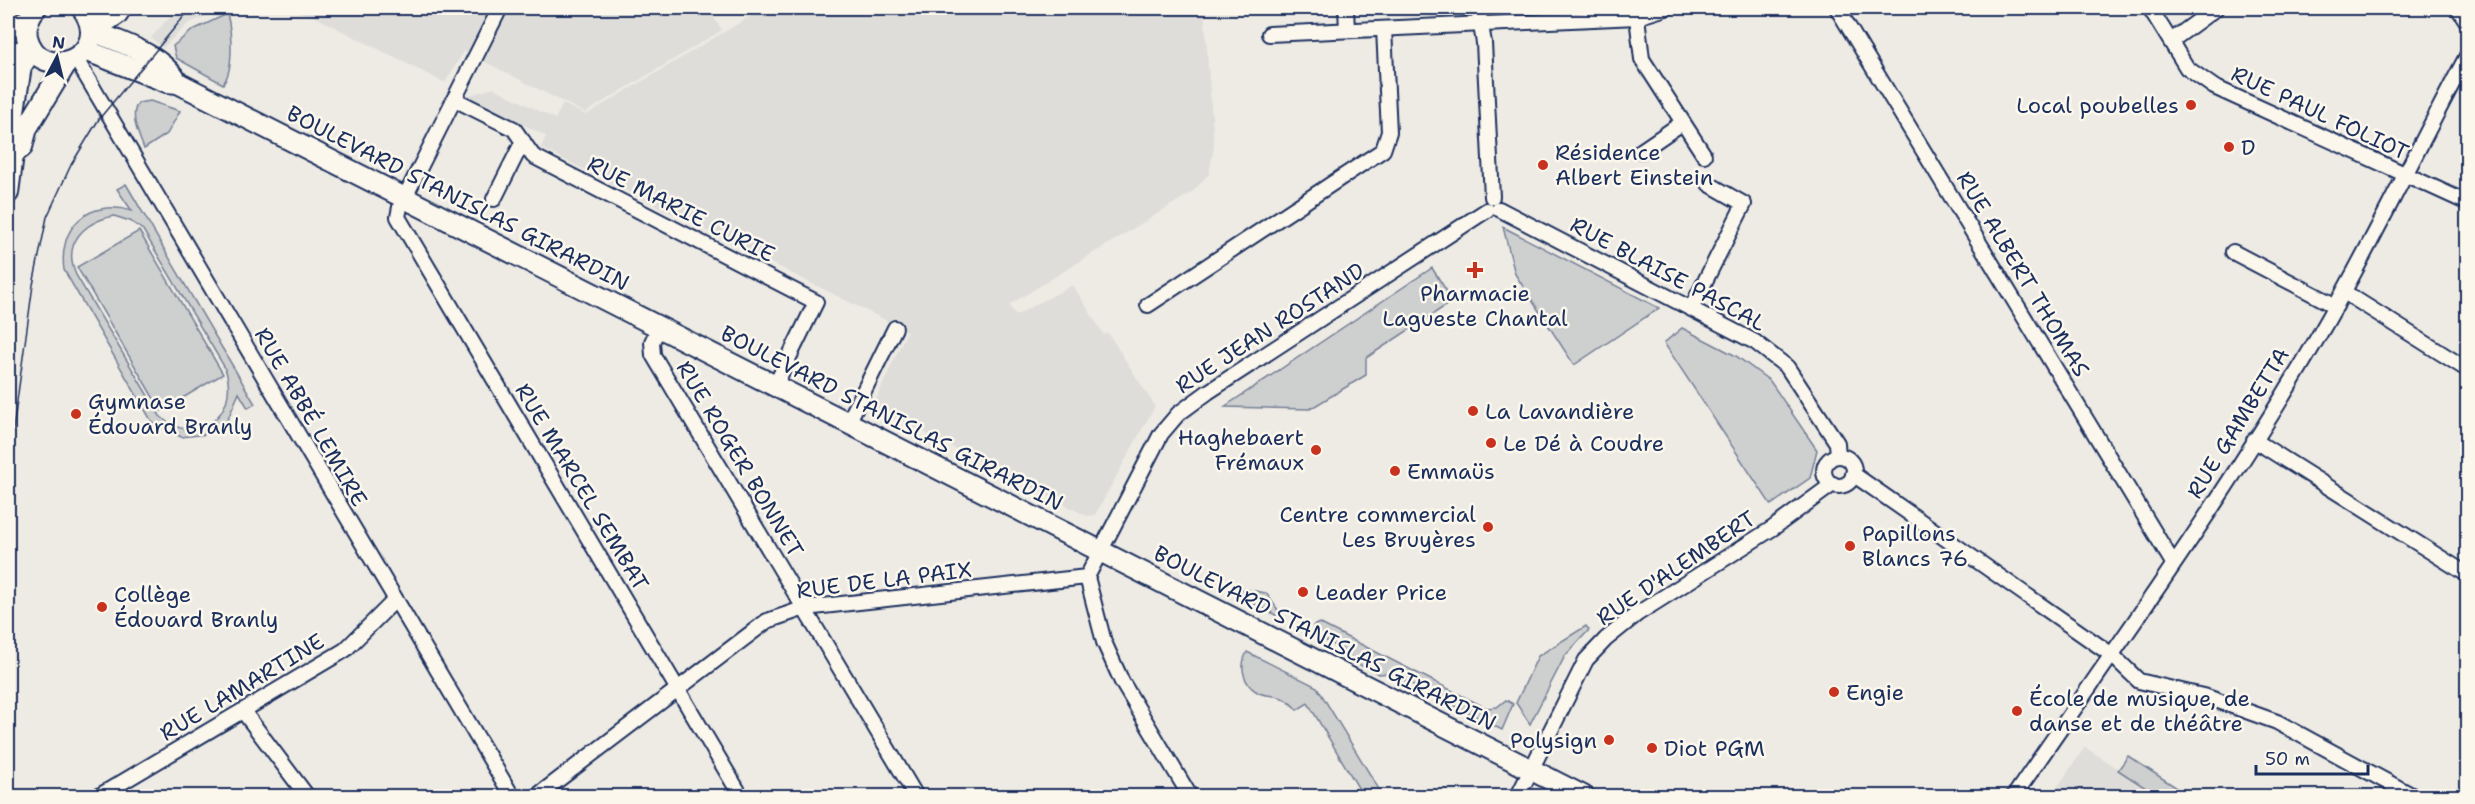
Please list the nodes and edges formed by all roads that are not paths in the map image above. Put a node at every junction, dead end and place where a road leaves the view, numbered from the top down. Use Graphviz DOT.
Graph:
graph roads {
  1 [pos="82,8"];
  2 [pos="121,8"];
  3 [pos="500,8"];
  4 [pos="1346,8"];
  5 [pos="1478,8"];
  6 [pos="1666,8"];
  7 [pos="1837,8"];
  8 [pos="2150,8"];
  9 [pos="2216,8"];
  10 [pos="2458,8"];
  11 [pos="32,14"];
  12 [pos="1586,14"];
  13 [pos="1637,17"];
  14 [pos="1481,23"];
  15 [pos="2468,23"];
  16 [pos="8,26"];
  17 [pos="1384,28"];
  18 [pos="1347,30"];
  19 [pos="92,31"];
  20 [pos="1269,34"];
  21 [pos="2171,41"];
  22 [pos="32,49"];
  23 [pos="2468,54"];
  24 [pos="8,55"];
  25 [pos="76,57"];
  26 [pos="178,83"];
  27 [pos="456,94"];
  28 [pos="1682,123"];
  29 [pos="523,141"];
  30 [pos="10,142"];
  31 [pos="1641,151"];
  32 [pos="1704,155"];
  33 [pos="2404,175"];
  34 [pos="1709,184"];
  35 [pos="8,193"];
  36 [pos="404,198"];
  37 [pos="494,199"];
  38 [pos="2468,203"];
  39 [pos="1492,205"];
  40 [pos="2233,252"];
  41 [pos="2344,292"];
  42 [pos="1148,305"];
  43 [pos="2336,306"];
  44 [pos="1692,307"];
  45 [pos="659,327"];
  46 [pos="895,328"];
  47 [pos="2468,370"];
  48 [pos="775,386"];
  49 [pos="848,423"];
  50 [pos="2254,440"];
  51 [pos="1838,456"];
  52 [pos="1853,474"];
  53 [pos="1833,484"];
  54 [pos="1101,552"];
  55 [pos="2173,563"];
  56 [pos="2468,575"];
  57 [pos="1087,577"];
  58 [pos="395,600"];
  59 [pos="805,608"];
  60 [pos="2112,655"];
  61 [pos="678,689"];
  62 [pos="243,711"];
  63 [pos="1530,770"];
  64 [pos="99,796"];
  65 [pos="307,796"];
  66 [pos="512,796"];
  67 [pos="537,796"];
  68 [pos="741,796"];
  69 [pos="916,796"];
  70 [pos="1190,796"];
  71 [pos="1518,796"];
  72 [pos="1583,796"];
  73 [pos="2014,796"];
  74 [pos="2413,796"];
  1 -- 19 [label="main road"];
  2 -- 19 [label="main road"];
  3 -- 27 [label="street"];
  4 -- 18 [label="street"];
  5 -- 14 [label="street"];
  6 -- 13 [label="street"];
  7 -- 55 [label="street, RUE ALBERT THOMAS"];
  8 -- 21 [label="street, RUE PAUL FOLIOT"];
  9 -- 21 [label="street"];
  10 -- 15 [label="street"];
  11 -- 16 [label="main road"];
  11 -- 22 [label="main road"];
  12 -- 13 [label="street"];
  12 -- 14 [label="street"];
  13 -- 28 [label="street"];
  14 -- 17 [label="street"];
  14 -- 39 [label="street"];
  17 -- 18 [label="street"];
  17 -- 42 [label="street"];
  18 -- 20 [label="street"];
  19 -- 25 [label="main road"];
  19 -- 26 [label="main road, BOULEVARD STANISLAS GIRARDIN"];
  21 -- 33 [label="street, RUE PAUL FOLIOT"];
  22 -- 24 [label="main road"];
  22 -- 25 [label="main road, BOULEVARD STANISLAS GIRARDIN"];
  22 -- 30 [label="main road"];
  23 -- 33 [label="street, RUE GAMBETTA"];
  25 -- 26 [label="main road, BOULEVARD STANISLAS GIRARDIN"];
  25 -- 30 [label="main road"];
  25 -- 58 [label="street, RUE ABBÉ LEMIRE"];
  26 -- 36 [label="main road, BOULEVARD STANISLAS GIRARDIN"];
  27 -- 29 [label="street, RUE MARIE CURIE"];
  27 -- 36 [label="street"];
  28 -- 31 [label="street"];
  28 -- 32 [label="street"];
  29 -- 37 [label="street"];
  29 -- 48 [label="street, RUE MARIE CURIE"];
  30 -- 35 [label="main road"];
  33 -- 38 [label="street, RUE PAUL FOLIOT"];
  33 -- 41 [label="street, RUE GAMBETTA"];
  34 -- 44 [label="street"];
  36 -- 45 [label="main road, BOULEVARD STANISLAS GIRARDIN"];
  36 -- 61 [label="street, RUE MARCEL SEMBAT"];
  39 -- 44 [label="street, RUE BLAISE PASCAL"];
  39 -- 54 [label="street, RUE JEAN ROSTAND"];
  40 -- 43 [label="street"];
  41 -- 43 [label="street, RUE GAMBETTA"];
  41 -- 47 [label="street"];
  43 -- 50 [label="street, RUE GAMBETTA"];
  44 -- 51 [label="street, RUE BLAISE PASCAL"];
  45 -- 48 [label="main road, BOULEVARD STANISLAS GIRARDIN"];
  45 -- 59 [label="street, RUE ROGER BONNET"];
  46 -- 49 [label="street"];
  48 -- 49 [label="main road, BOULEVARD STANISLAS GIRARDIN"];
  49 -- 54 [label="main road, BOULEVARD STANISLAS GIRARDIN"];
  50 -- 55 [label="street, RUE GAMBETTA"];
  50 -- 56 [label="street"];
  51 -- 52 [label="street"];
  51 -- 53 [label="street"];
  52 -- 53 [label="street"];
  52 -- 60 [label="street"];
  53 -- 63 [label="street, RUE D'ALEMBERT"];
  54 -- 57 [label="street"];
  54 -- 63 [label="main road, BOULEVARD STANISLAS GIRARDIN"];
  55 -- 60 [label="street, RUE GAMBETTA"];
  57 -- 59 [label="street, RUE DE LA PAIX"];
  57 -- 70 [label="street"];
  58 -- 62 [label="street, RUE LAMARTINE"];
  58 -- 66 [label="street, RUE ABBÉ LEMIRE"];
  59 -- 61 [label="street, RUE DE LA PAIX"];
  59 -- 69 [label="street, RUE ROGER BONNET"];
  60 -- 73 [label="street, RUE GAMBETTA"];
  60 -- 74 [label="street"];
  61 -- 67 [label="street, RUE DE LA PAIX"];
  61 -- 68 [label="street, RUE MARCEL SEMBAT"];
  62 -- 64 [label="street, RUE LAMARTINE"];
  62 -- 65 [label="street"];
  63 -- 71 [label="street, RUE D'ALEMBERT"];
  63 -- 72 [label="main road, BOULEVARD STANISLAS GIRARDIN"];
}
